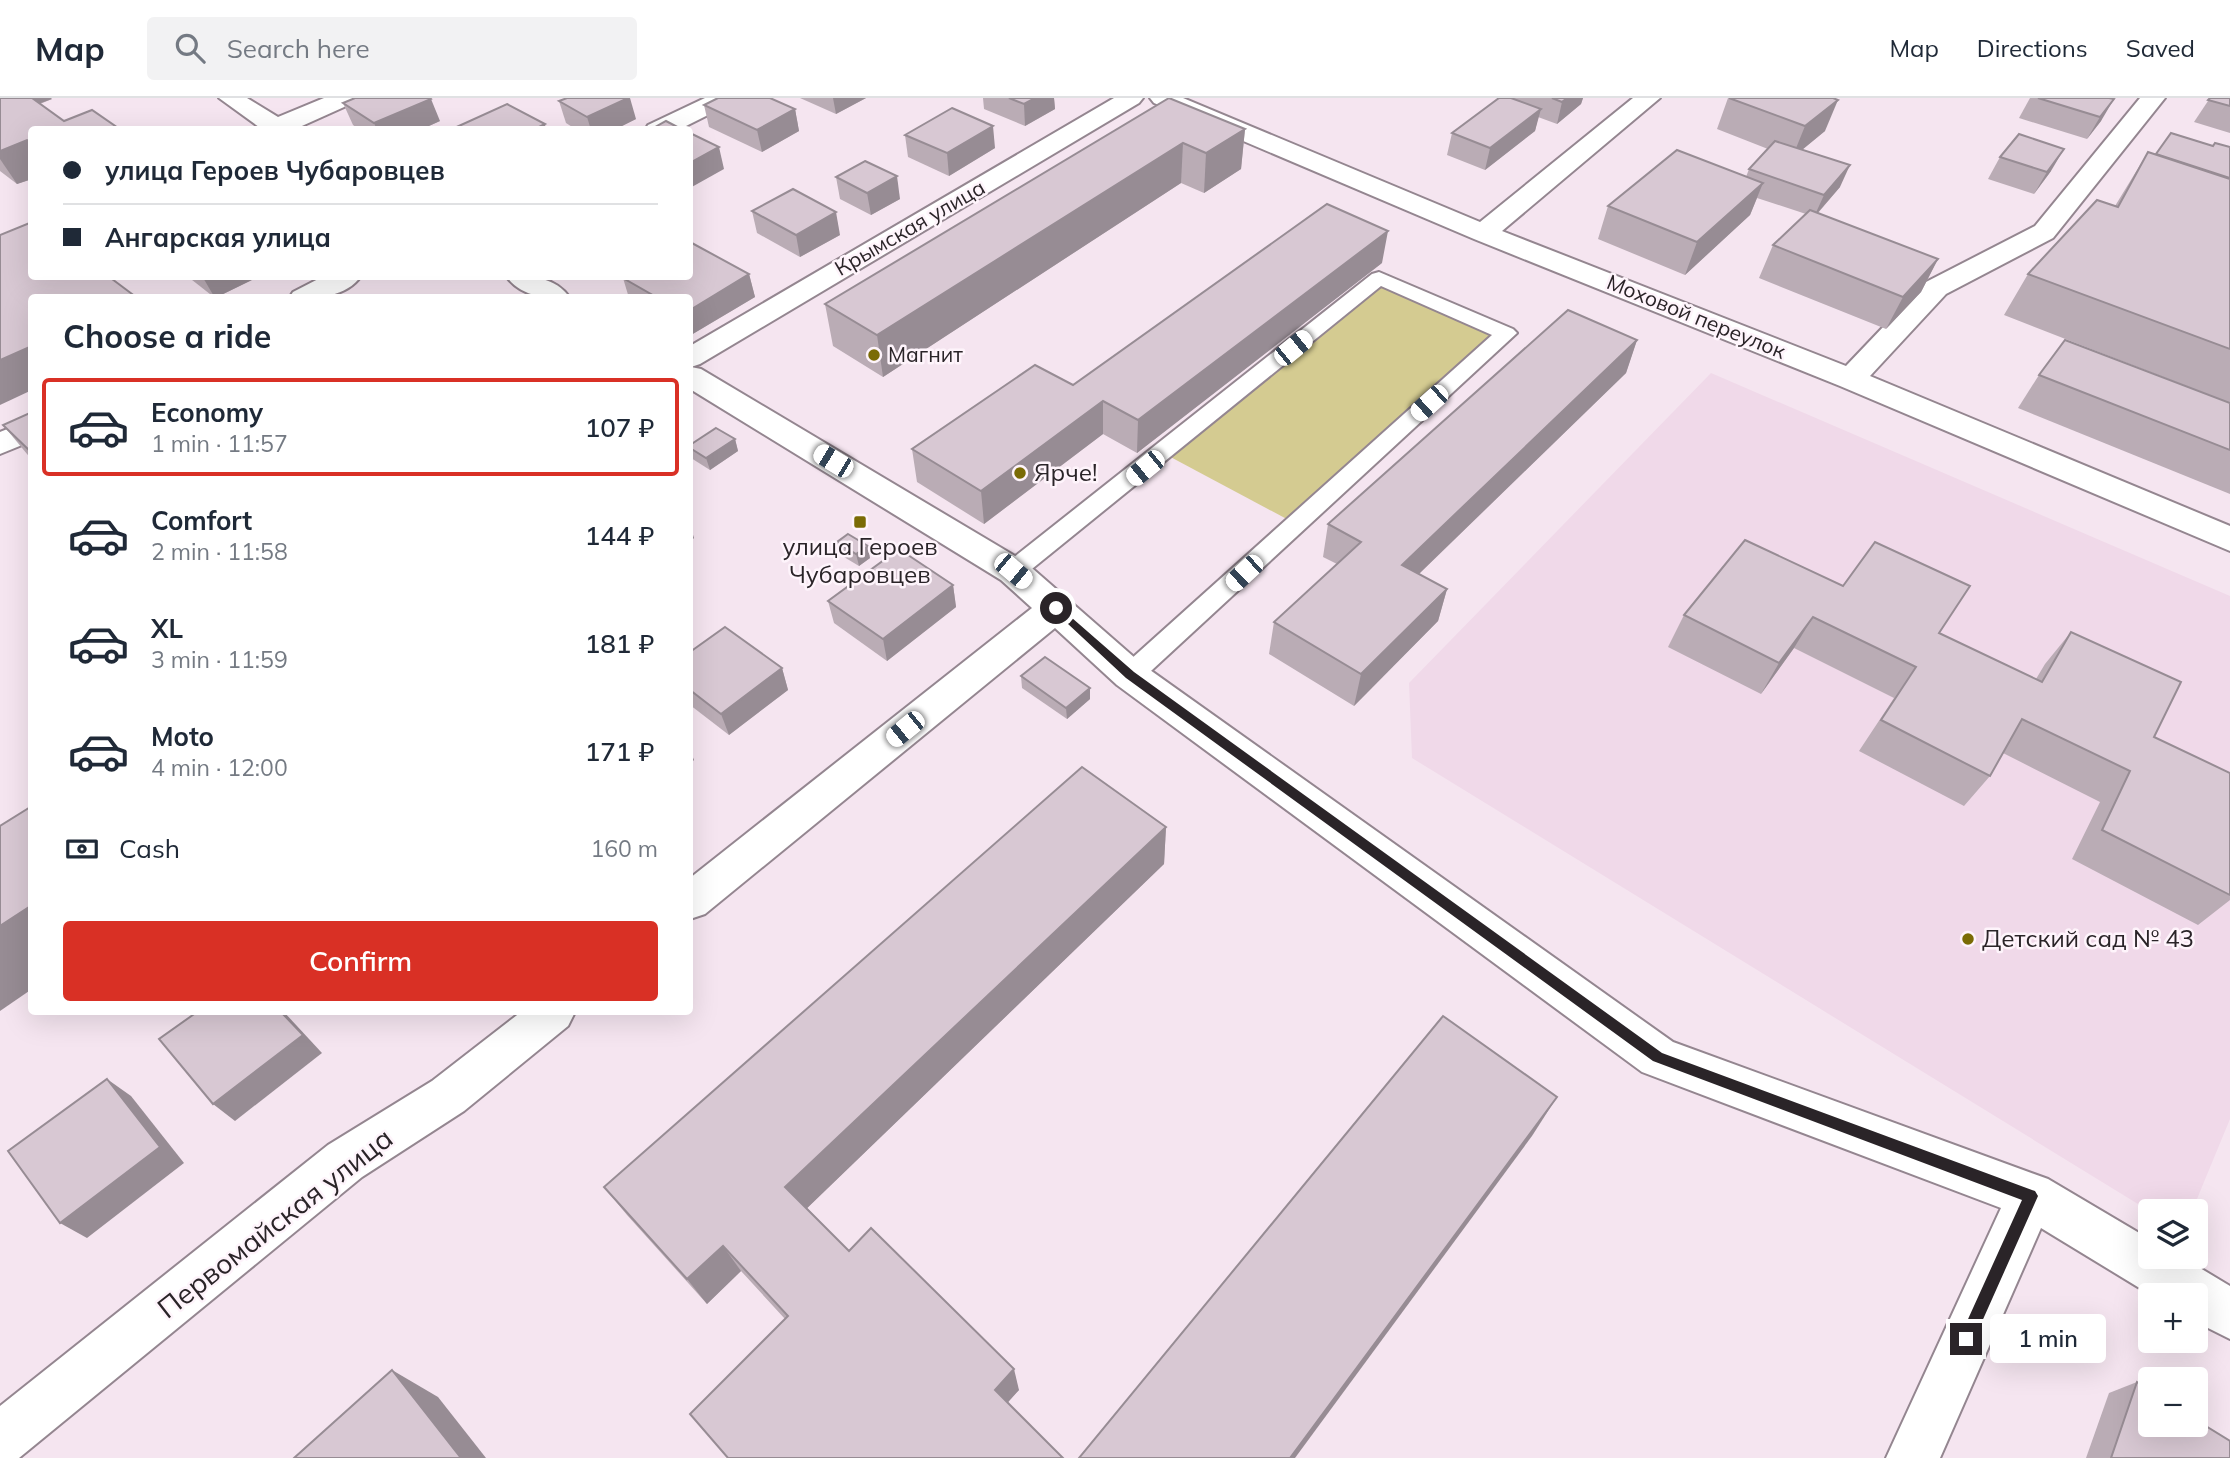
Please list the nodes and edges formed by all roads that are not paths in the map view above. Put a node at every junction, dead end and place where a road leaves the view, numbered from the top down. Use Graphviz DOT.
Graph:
graph roads {
  1 [pos="231,98"];
  2 [pos="345,98"];
  3 [pos="724,98"];
  4 [pos="1131,98"];
  5 [pos="1162,98"];
  6 [pos="1648,98"];
  7 [pos="2153,98"];
  8 [pos="272,126"];
  9 [pos="283,126"];
  10 [pos="665,126"];
  11 [pos="1483,233"];
  12 [pos="339,280"];
  13 [pos="526,280"];
  14 [pos="311,294"];
  15 [pos="549,294"];
  16 [pos="693,356"];
  17 [pos="693,378"];
  18 [pos="1851,379"];
  19 [pos="28,431"];
  20 [pos="0,444"];
  21 [pos="2230,539"];
  22 [pos="1013,571"];
  23 [pos="1056,608"];
  24 [pos="1130,675"];
  25 [pos="693,900"];
  26 [pos="549,1015"];
  27 [pos="2031,1196"];
  28 [pos="2230,1314"];
  29 [pos="0,1439"];
  30 [pos="1913,1458"];
  1 -- 8 [label="street"];
  2 -- 9 [label="street"];
  3 -- 10 [label="street"];
  4 -- 16 [label="street, Крымская улица"];
  5 -- 11 [label="street, Моховой переулок"];
  6 -- 11 [label="street"];
  7 -- 18 [label="street"];
  11 -- 18 [label="street, Моховой переулок"];
  12 -- 14 [label="street"];
  13 -- 15 [label="street"];
  17 -- 22 [label="street"];
  18 -- 21 [label="street, Моховой переулок"];
  19 -- 20 [label="street"];
  22 -- 23 [label="street"];
  22 -- 24 [label="lane"];
  23 -- 24 [label="street"];
  23 -- 25 [label="street"];
  24 -- 27 [label="street"];
  26 -- 29 [label="street, Первомайская улица"];
  27 -- 28 [label="street"];
  27 -- 30 [label="street"];
}
